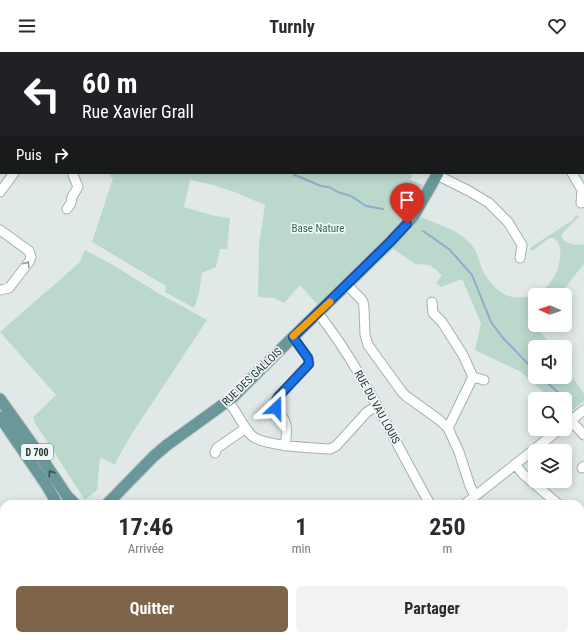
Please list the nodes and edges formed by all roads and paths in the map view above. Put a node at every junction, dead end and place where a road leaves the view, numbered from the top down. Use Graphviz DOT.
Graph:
graph roads {
  1 [pos="13,174"];
  2 [pos="71,174"];
  3 [pos="437,174"];
  4 [pos="573,174"];
  5 [pos="1,189"];
  6 [pos="581,203"];
  7 [pos="68,209"];
  8 [pos="0,230"];
  9 [pos="520,258"];
  10 [pos="347,285"];
  11 [pos="0,290"];
  12 [pos="432,302"];
  13 [pos="318,313"];
  14 [pos="293,337"];
  15 [pos="473,377"];
  16 [pos="484,380"];
  17 [pos="0,399"];
  18 [pos="228,401"];
  19 [pos="377,406"];
  20 [pos="584,410"];
  21 [pos="0,417"];
  22 [pos="572,419"];
  23 [pos="572,421"];
  24 [pos="246,428"];
  25 [pos="448,428"];
  26 [pos="584,435"];
  27 [pos="551,436"];
  28 [pos="285,446"];
  29 [pos="215,453"];
  30 [pos="515,464"];
  31 [pos="475,496"];
  32 [pos="55,500"];
  33 [pos="71,500"];
  34 [pos="111,500"];
  35 [pos="428,500"];
  36 [pos="470,500"];
  37 [pos="553,500"];
  1 -- 5 [label="street"];
  2 -- 7 [label="street"];
  3 -- 9 [label="street"];
  3 -- 10 [label="main road, RUE DES GALLOIS"];
  4 -- 6 [label="street"];
  11 -- 8 [label="street, one-way"];
  10 -- 13 [label="main road, RUE DES GALLOIS"];
  10 -- 25 [label="street"];
  12 -- 15 [label="street"];
  13 -- 14 [label="main road, RUE DES GALLOIS"];
  13 -- 19 [label="street, RUE DU VAU LOUIS"];
  14 -- 18 [label="main road, RUE DES GALLOIS"];
  14 -- 28 [label="street"];
  15 -- 16 [label="street"];
  15 -- 25 [label="street"];
  33 -- 17 [label="main road, D 700, one-way"];
  18 -- 24 [label="street"];
  18 -- 34 [label="main road, RUE DES GALLOIS"];
  19 -- 28 [label="street"];
  19 -- 35 [label="street, RUE DU VAU LOUIS"];
  20 -- 22 [label="street"];
  21 -- 32 [label="main road, D 700"];
  23 -- 26 [label="street"];
  24 -- 28 [label="street"];
  24 -- 29 [label="street"];
  25 -- 31 [label="street"];
  27 -- 30 [label="street"];
  30 -- 31 [label="street"];
  30 -- 37 [label="street"];
  31 -- 36 [label="street"];
}
